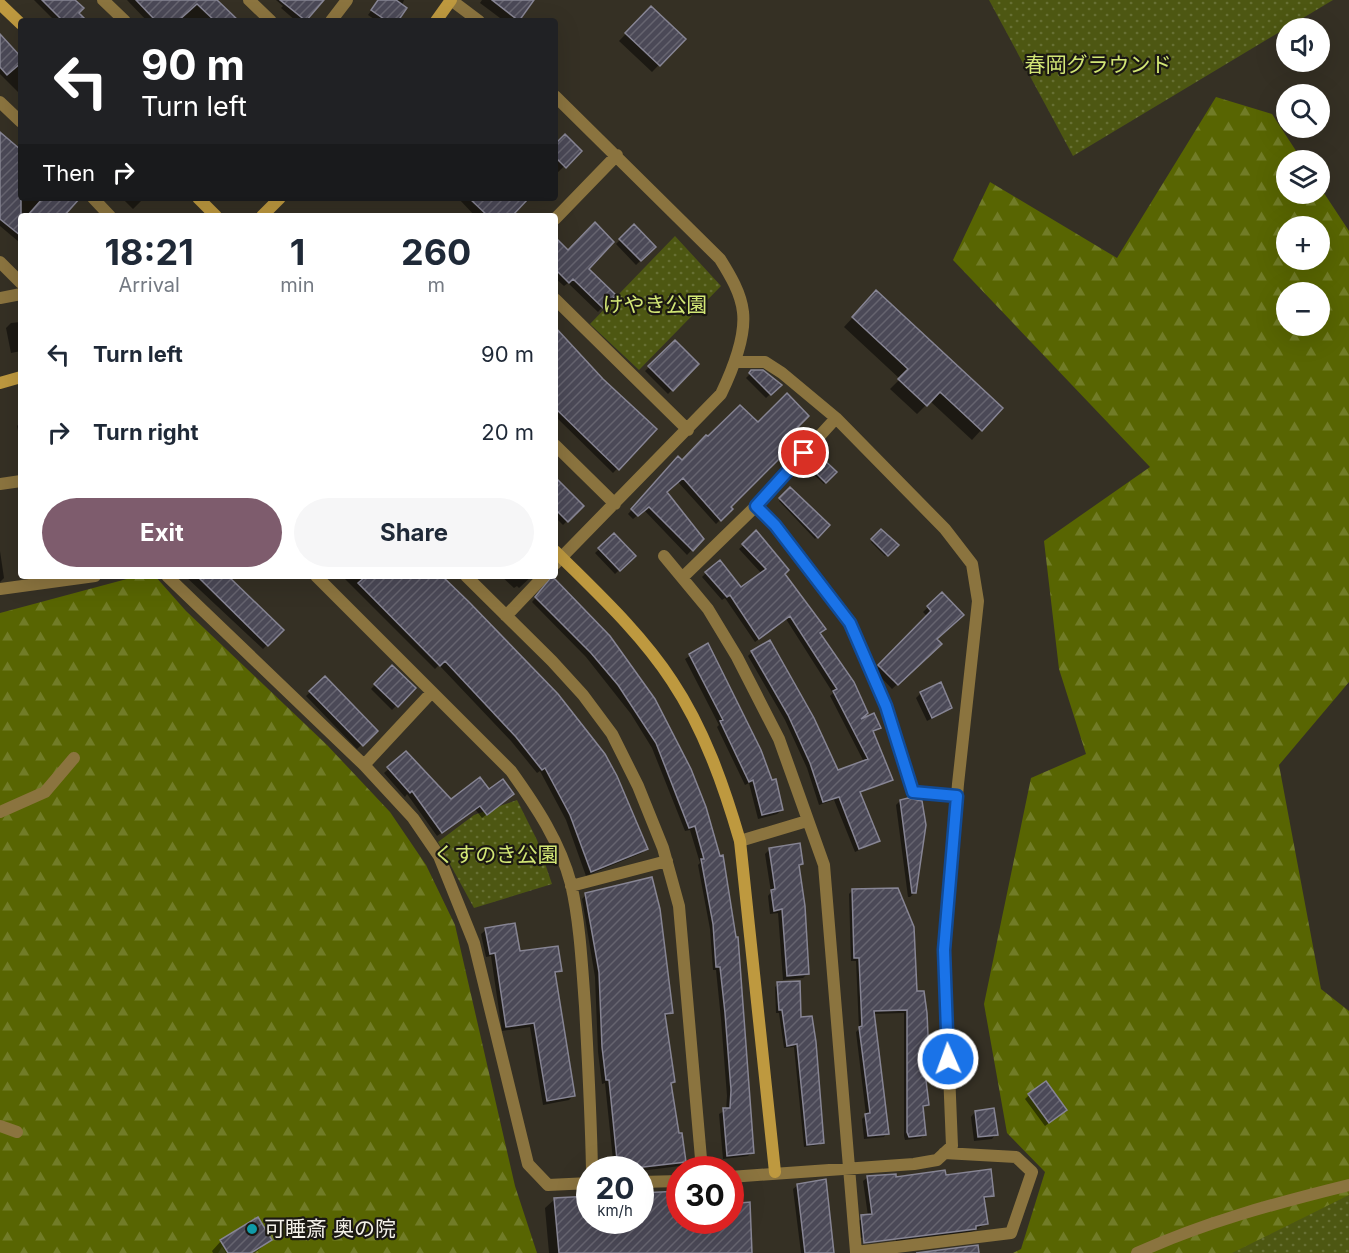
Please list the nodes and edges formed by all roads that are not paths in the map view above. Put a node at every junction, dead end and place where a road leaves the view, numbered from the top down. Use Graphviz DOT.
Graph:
graph roads {
  1 [pos="103,0"];
  2 [pos="249,0"];
  3 [pos="347,0"];
  4 [pos="451,0"];
  5 [pos="0,4"];
  6 [pos="122,18"];
  7 [pos="268,18"];
  8 [pos="333,18"];
  9 [pos="438,18"];
  10 [pos="475,18"];
  11 [pos="18,21"];
  12 [pos="558,99"];
  13 [pos="0,102"];
  14 [pos="18,119"];
  15 [pos="617,155"];
  16 [pos="96,201"];
  17 [pos="201,201"];
  18 [pos="277,201"];
  19 [pos="107,213"];
  20 [pos="213,213"];
  21 [pos="265,213"];
  22 [pos="558,216"];
  23 [pos="0,262"];
  24 [pos="18,280"];
  25 [pos="18,295"];
  26 [pos="0,298"];
  27 [pos="558,303"];
  28 [pos="736,362"];
  29 [pos="18,378"];
  30 [pos="0,383"];
  31 [pos="836,418"];
  32 [pos="688,430"];
  33 [pos="558,448"];
  34 [pos="18,481"];
  35 [pos="0,484"];
  36 [pos="615,504"];
  37 [pos="756,506"];
  38 [pos="664,556"];
  39 [pos="558,557"];
  40 [pos="558,559"];
  41 [pos="683,577"];
  42 [pos="73,579"];
  43 [pos="170,579"];
  44 [pos="319,579"];
  45 [pos="469,579"];
  46 [pos="541,579"];
  47 [pos="0,589"];
  48 [pos="506,616"];
  49 [pos="432,692"];
  50 [pos="74,758"];
  51 [pos="364,765"];
  52 [pos="957,796"];
  53 [pos="0,812"];
  54 [pos="807,821"];
  55 [pos="741,841"];
  56 [pos="667,861"];
  57 [pos="571,886"];
  58 [pos="0,1126"];
  59 [pos="17,1132"];
  60 [pos="944,1153"];
  61 [pos="592,1156"];
  62 [pos="701,1156"];
  63 [pos="848,1167"];
  64 [pos="775,1172"];
  65 [pos="744,1175"];
  66 [pos="576,1184"];
  67 [pos="1349,1185"];
  68 [pos="1137,1253"];
  1 -- 6 [label="street"];
  2 -- 7 [label="street"];
  3 -- 8 [label="street"];
  4 -- 9 [label="street"];
  4 -- 10 [label="street"];
  5 -- 11 [label="street"];
  12 -- 15 [label="street"];
  13 -- 14 [label="street"];
  15 -- 22 [label="street"];
  15 -- 28 [label="street"];
  16 -- 19 [label="street"];
  17 -- 20 [label="street"];
  18 -- 21 [label="street"];
  23 -- 24 [label="street"];
  25 -- 26 [label="street"];
  27 -- 32 [label="street"];
  28 -- 31 [label="street"];
  28 -- 32 [label="street"];
  29 -- 30 [label="street"];
  31 -- 37 [label="street"];
  31 -- 52 [label="street"];
  32 -- 36 [label="street"];
  33 -- 36 [label="street"];
  34 -- 35 [label="street"];
  36 -- 39 [label="street"];
  37 -- 41 [label="street"];
  37 -- 52 [label="street"];
  38 -- 41 [label="street"];
  40 -- 55 [label="street"];
  41 -- 54 [label="street"];
  42 -- 47 [label="street"];
  43 -- 51 [label="street"];
  44 -- 49 [label="street"];
  45 -- 48 [label="street"];
  46 -- 48 [label="street"];
  48 -- 56 [label="street"];
  49 -- 51 [label="street"];
  49 -- 57 [label="street"];
  50 -- 53 [label="street"];
  51 -- 66 [label="street"];
  52 -- 60 [label="street"];
  54 -- 55 [label="street"];
  54 -- 63 [label="street"];
  55 -- 64 [label="street"];
  56 -- 57 [label="street"];
  56 -- 62 [label="street"];
  57 -- 61 [label="street"];
  58 -- 59 [label="street"];
  60 -- 63 [label="street"];
  60 -- 63 [label="street"];
  63 -- 64 [label="street"];
  64 -- 65 [label="street"];
  67 -- 68 [label="street"];
}
